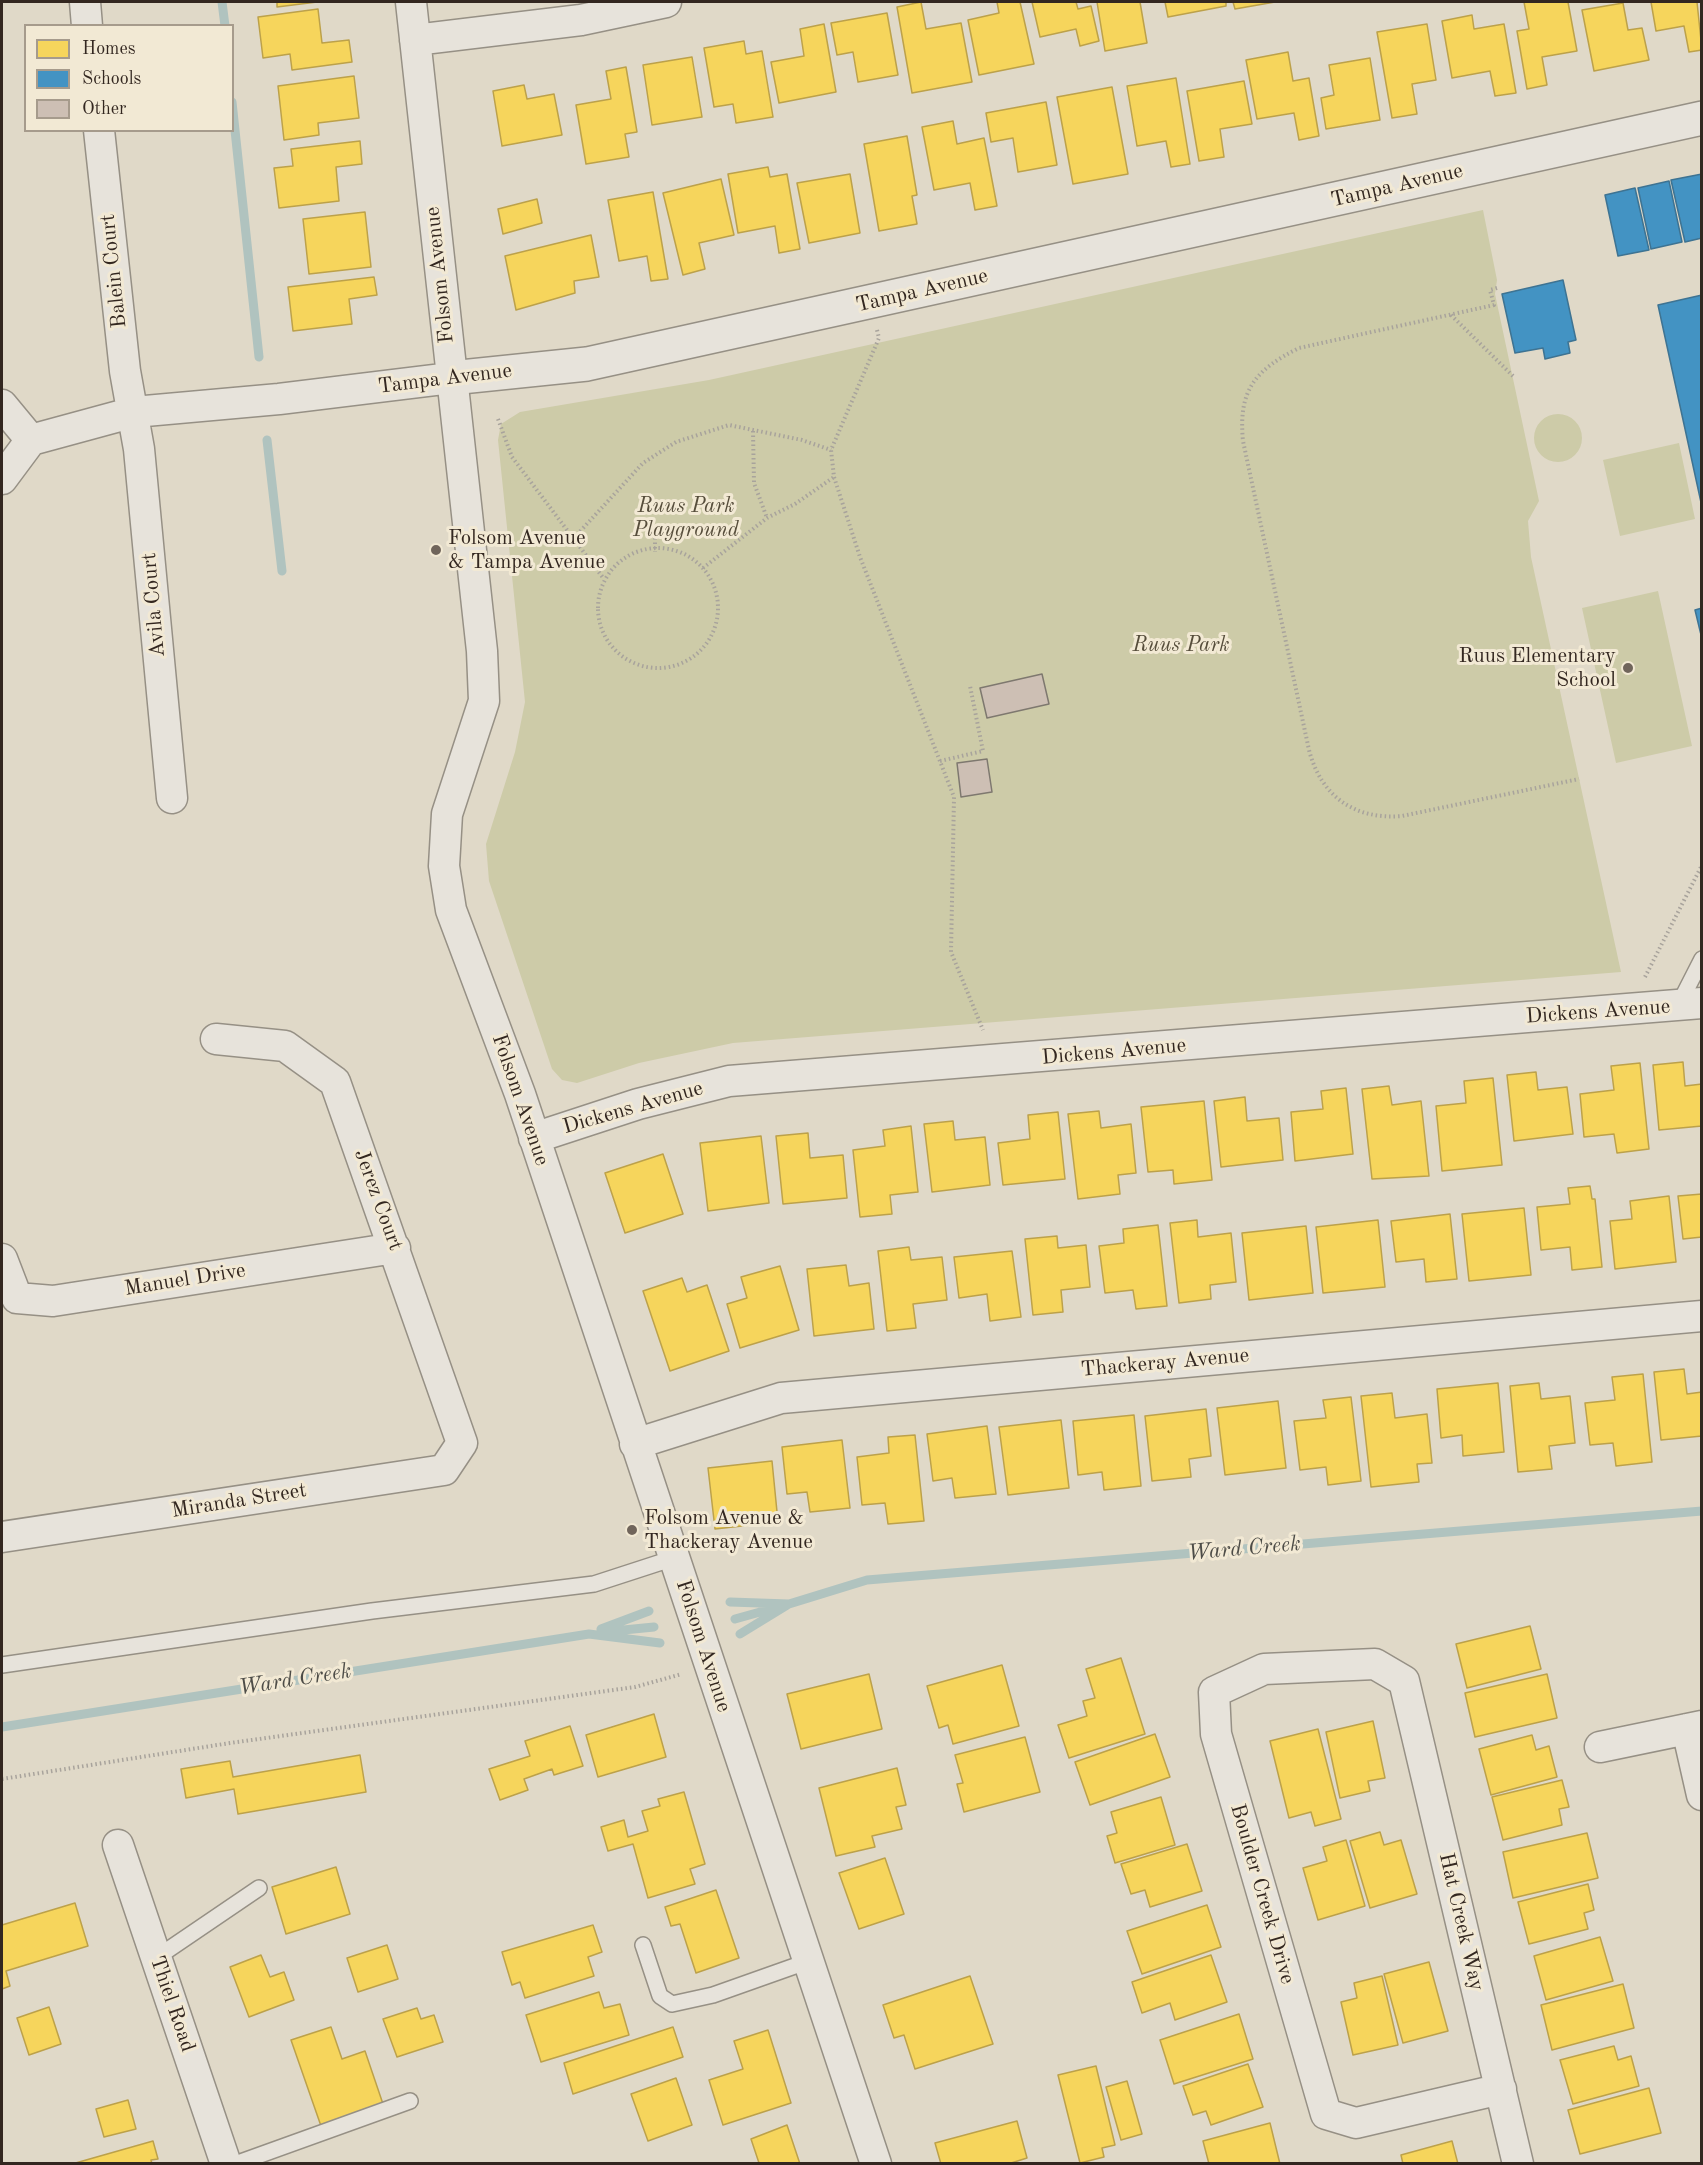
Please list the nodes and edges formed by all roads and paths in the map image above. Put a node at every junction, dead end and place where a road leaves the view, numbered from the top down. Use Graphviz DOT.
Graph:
graph roads {
  1 [pos="85,2"];
  2 [pos="411,2"];
  3 [pos="666,2"];
  4 [pos="87,24"];
  5 [pos="415,40"];
  6 [pos="1701,118"];
  7 [pos="99,132"];
  8 [pos="1497,288"];
  9 [pos="870,303"];
  10 [pos="1451,314"];
  11 [pos="1513,376"];
  12 [pos="451,378"];
  13 [pos="2,405"];
  14 [pos="134,412"];
  15 [pos="498,419"];
  16 [pos="753,430"];
  17 [pos="31,440"];
  18 [pos="831,450"];
  19 [pos="834,477"];
  20 [pos="2,479"];
  21 [pos="767,518"];
  22 [pos="574,538"];
  23 [pos="655,538"];
  24 [pos="655,550"];
  25 [pos="703,568"];
  26 [pos="604,579"];
  27 [pos="970,686"];
  28 [pos="940,761"];
  29 [pos="1579,779"];
  30 [pos="172,798"];
  31 [pos="1701,865"];
  32 [pos="1701,959"];
  33 [pos="1690,1005"];
  34 [pos="1634,1009"];
  35 [pos="216,1039"];
  36 [pos="989,1062"];
  37 [pos="534,1137"];
  38 [pos="395,1248"];
  39 [pos="2,1259"];
  40 [pos="1701,1316"];
  41 [pos="462,1443"];
  42 [pos="635,1444"];
  43 [pos="2,1537"];
  44 [pos="674,1558"];
  45 [pos="2,1665"];
  46 [pos="711,1666"];
  47 [pos="1404,1681"];
  48 [pos="1694,1727"];
  49 [pos="1599,1747"];
  50 [pos="2,1779"];
  51 [pos="1701,1795"];
  52 [pos="118,1845"];
  53 [pos="259,1888"];
  54 [pos="643,1945"];
  55 [pos="156,1958"];
  56 [pos="809,1961"];
  57 [pos="1501,2089"];
  58 [pos="410,2101"];
  59 [pos="226,2163"];
  60 [pos="235,2163"];
  61 [pos="876,2163"];
  62 [pos="1518,2163"];
  1 -- 4 [label="street"];
  2 -- 5 [label="street, Folsom Avenue"];
  3 -- 5 [label="street"];
  5 -- 12 [label="street, Folsom Avenue"];
  6 -- 9 [label="street, Tampa Avenue"];
  7 -- 14 [label="street, Balein Court"];
  8 -- 10 [label="path"];
  9 -- 12 [label="street, Tampa Avenue"];
  9 -- 18 [label="path"];
  10 -- 11 [label="path"];
  10 -- 29 [label="path"];
  12 -- 14 [label="street, Tampa Avenue"];
  12 -- 37 [label="street, Folsom Avenue"];
  13 -- 17 [label="street"];
  14 -- 17 [label="street, Tampa Avenue"];
  14 -- 30 [label="street, Avila Court"];
  15 -- 22 [label="path"];
  16 -- 18 [label="path"];
  16 -- 21 [label="path"];
  16 -- 22 [label="path"];
  17 -- 20 [label="street"];
  18 -- 19 [label="path"];
  19 -- 21 [label="path"];
  19 -- 28 [label="path"];
  21 -- 25 [label="path"];
  22 -- 26 [label="path"];
  23 -- 24 [label="path"];
  24 -- 25 [label="path"];
  24 -- 26 [label="path"];
  25 -- 26 [label="path"];
  27 -- 28 [label="path"];
  28 -- 36 [label="path"];
  31 -- 34 [label="path"];
  32 -- 33 [label="lane"];
  33 -- 34 [label="street, Dickens Avenue"];
  34 -- 36 [label="street, Dickens Avenue"];
  35 -- 38 [label="street, Jerez Court"];
  36 -- 37 [label="street, Dickens Avenue"];
  37 -- 42 [label="street, Folsom Avenue"];
  38 -- 39 [label="street, Manuel Drive"];
  38 -- 41 [label="street, Jerez Court"];
  40 -- 42 [label="street, Thackeray Avenue"];
  41 -- 43 [label="street, Miranda Street"];
  42 -- 44 [label="street, Folsom Avenue"];
  44 -- 45 [label="lane"];
  44 -- 46 [label="street, Folsom Avenue"];
  46 -- 50 [label="path"];
  46 -- 56 [label="street, Folsom Avenue"];
  47 -- 57 [label="street, Hat Creek Way"];
  47 -- 57 [label="street, Boulder Creek Drive"];
  48 -- 49 [label="street"];
  48 -- 51 [label="street"];
  52 -- 55 [label="street, Thiel Road"];
  53 -- 55 [label="lane"];
  54 -- 56 [label="lane"];
  55 -- 59 [label="street, Thiel Road"];
  56 -- 61 [label="street, Folsom Avenue"];
  57 -- 62 [label="street, Hat Creek Way"];
  58 -- 60 [label="lane"];
}
